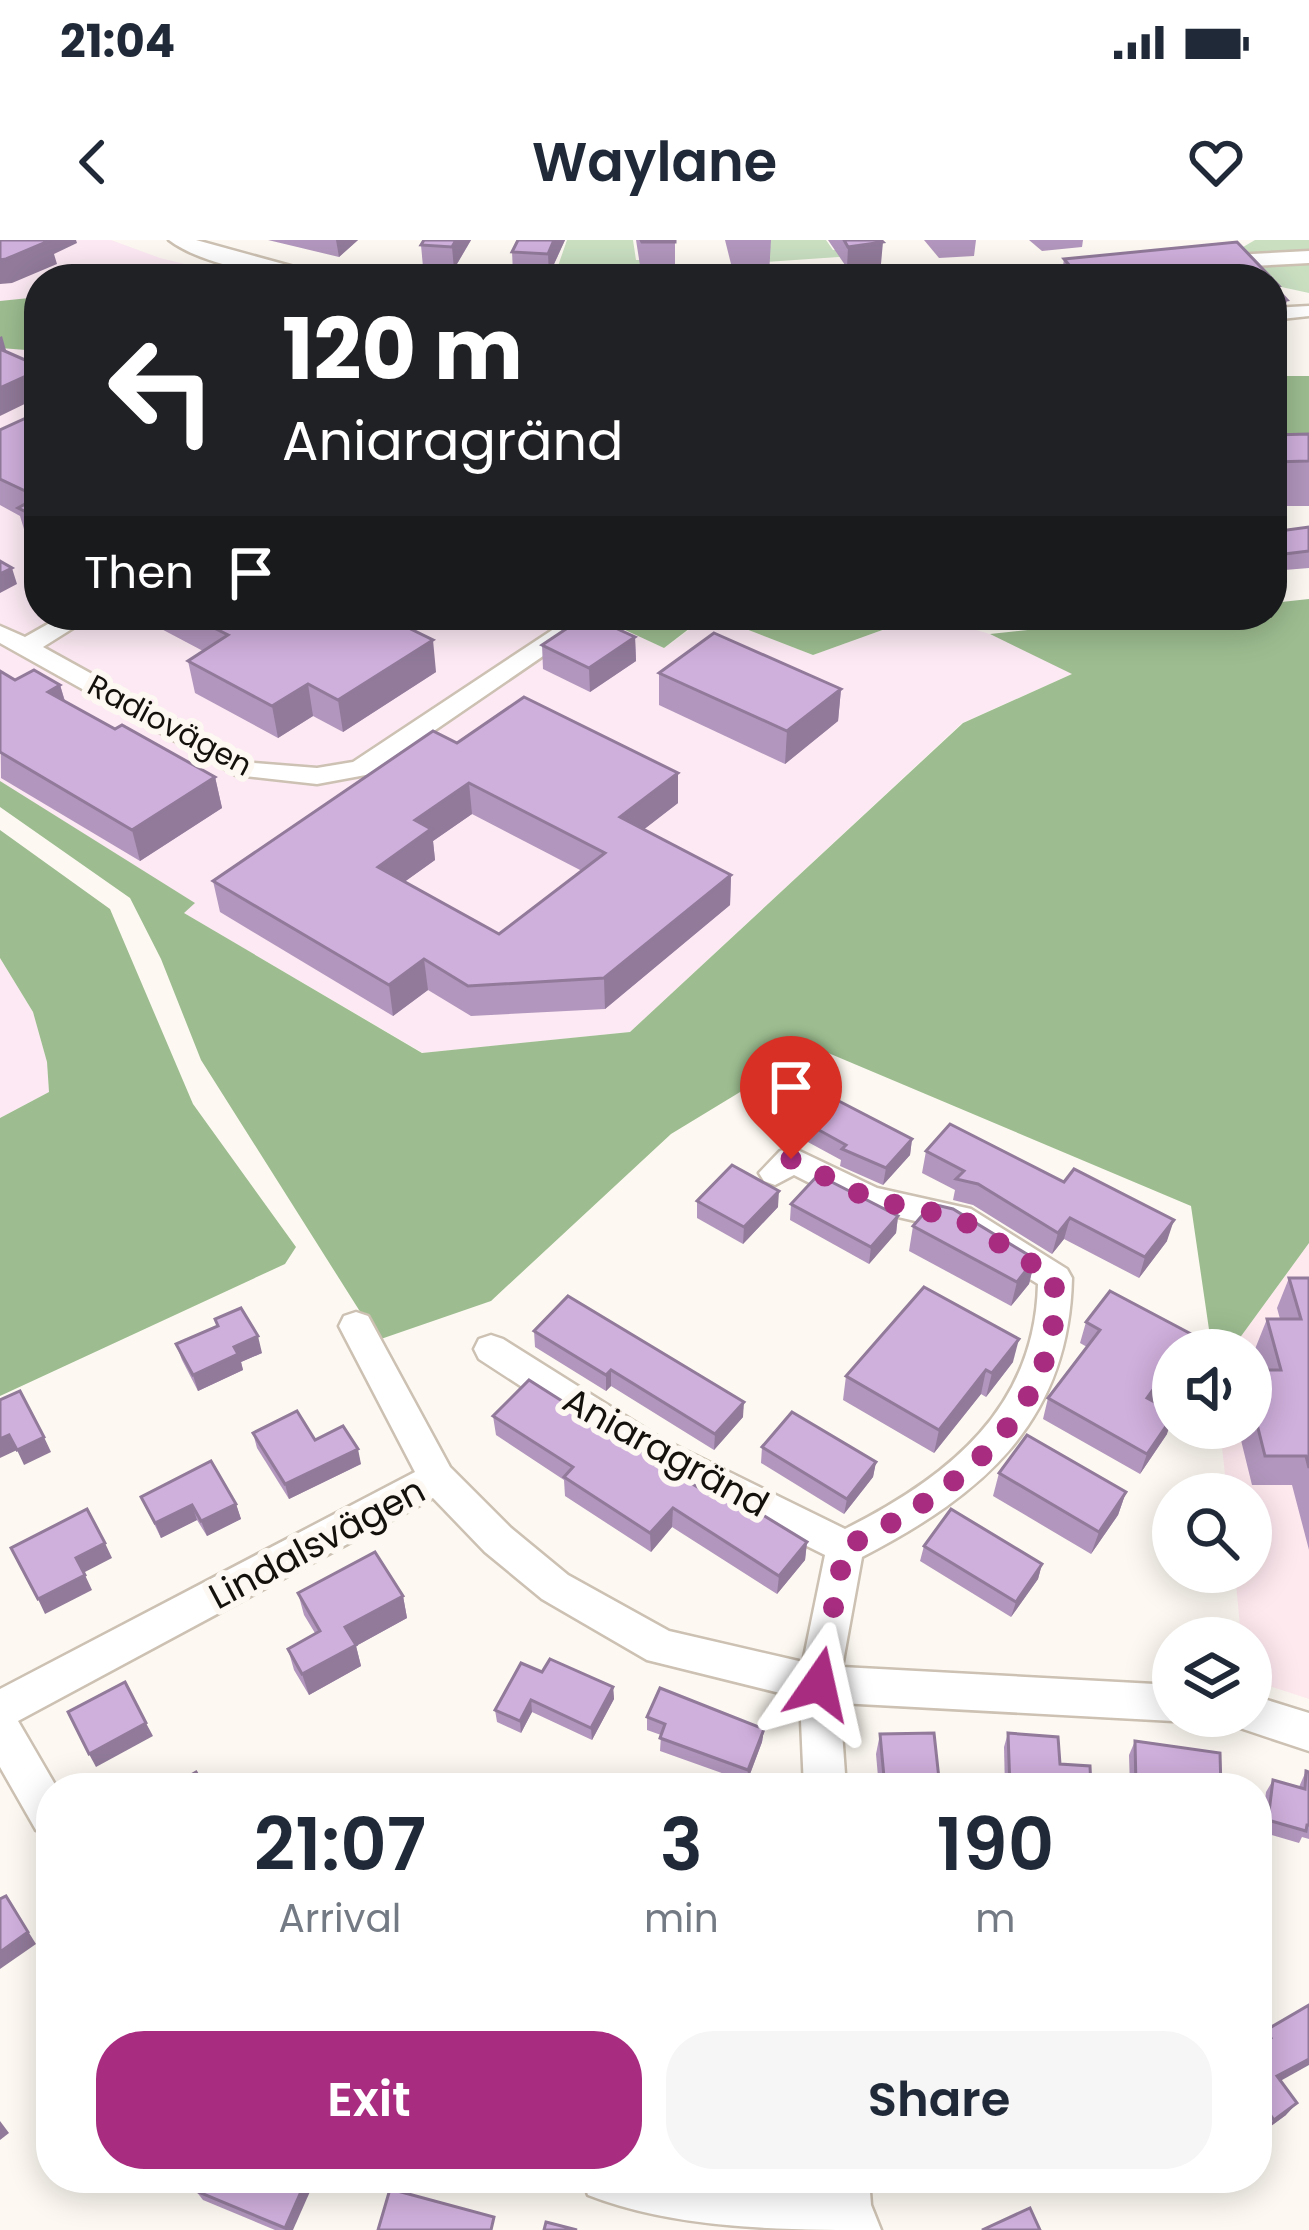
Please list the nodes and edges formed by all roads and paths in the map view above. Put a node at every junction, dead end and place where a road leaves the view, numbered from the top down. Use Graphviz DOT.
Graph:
graph roads {
  1 [pos="178,240"];
  2 [pos="1309,257"];
  3 [pos="1201,263"];
  4 [pos="256,264"];
  5 [pos="1306,311"];
  6 [pos="1287,313"];
  7 [pos="55,630"];
  8 [pos="569,630"];
  9 [pos="0,633"];
  10 [pos="25,647"];
  11 [pos="783,1166"];
  12 [pos="356,1326"];
  13 [pos="491,1349"];
  14 [pos="437,1478"];
  15 [pos="845,1547"];
  16 [pos="819,1684"];
  17 [pos="1152,1702"];
  18 [pos="0,1711"];
  19 [pos="1272,1721"];
  20 [pos="0,1729"];
  21 [pos="1309,1732"];
  22 [pos="824,1773"];
  23 [pos="36,1790"];
  24 [pos="672,2193"];
  25 [pos="850,2204"];
  1 -- 4 [label="street"];
  2 -- 3 [label="street"];
  5 -- 6 [label="street"];
  7 -- 10 [label="street"];
  8 -- 10 [label="street, Radiovägen"];
  9 -- 10 [label="street, Radiovägen"];
  11 -- 15 [label="street"];
  12 -- 14 [label="street"];
  13 -- 15 [label="street, Aniaragränd"];
  14 -- 16 [label="street, Lindalsvägen"];
  14 -- 18 [label="street, Lindalsvägen"];
  15 -- 16 [label="street"];
  16 -- 17 [label="street, Lindalsvägen"];
  16 -- 22 [label="street"];
  19 -- 21 [label="street"];
  20 -- 23 [label="street"];
  24 -- 25 [label="street"];
}
